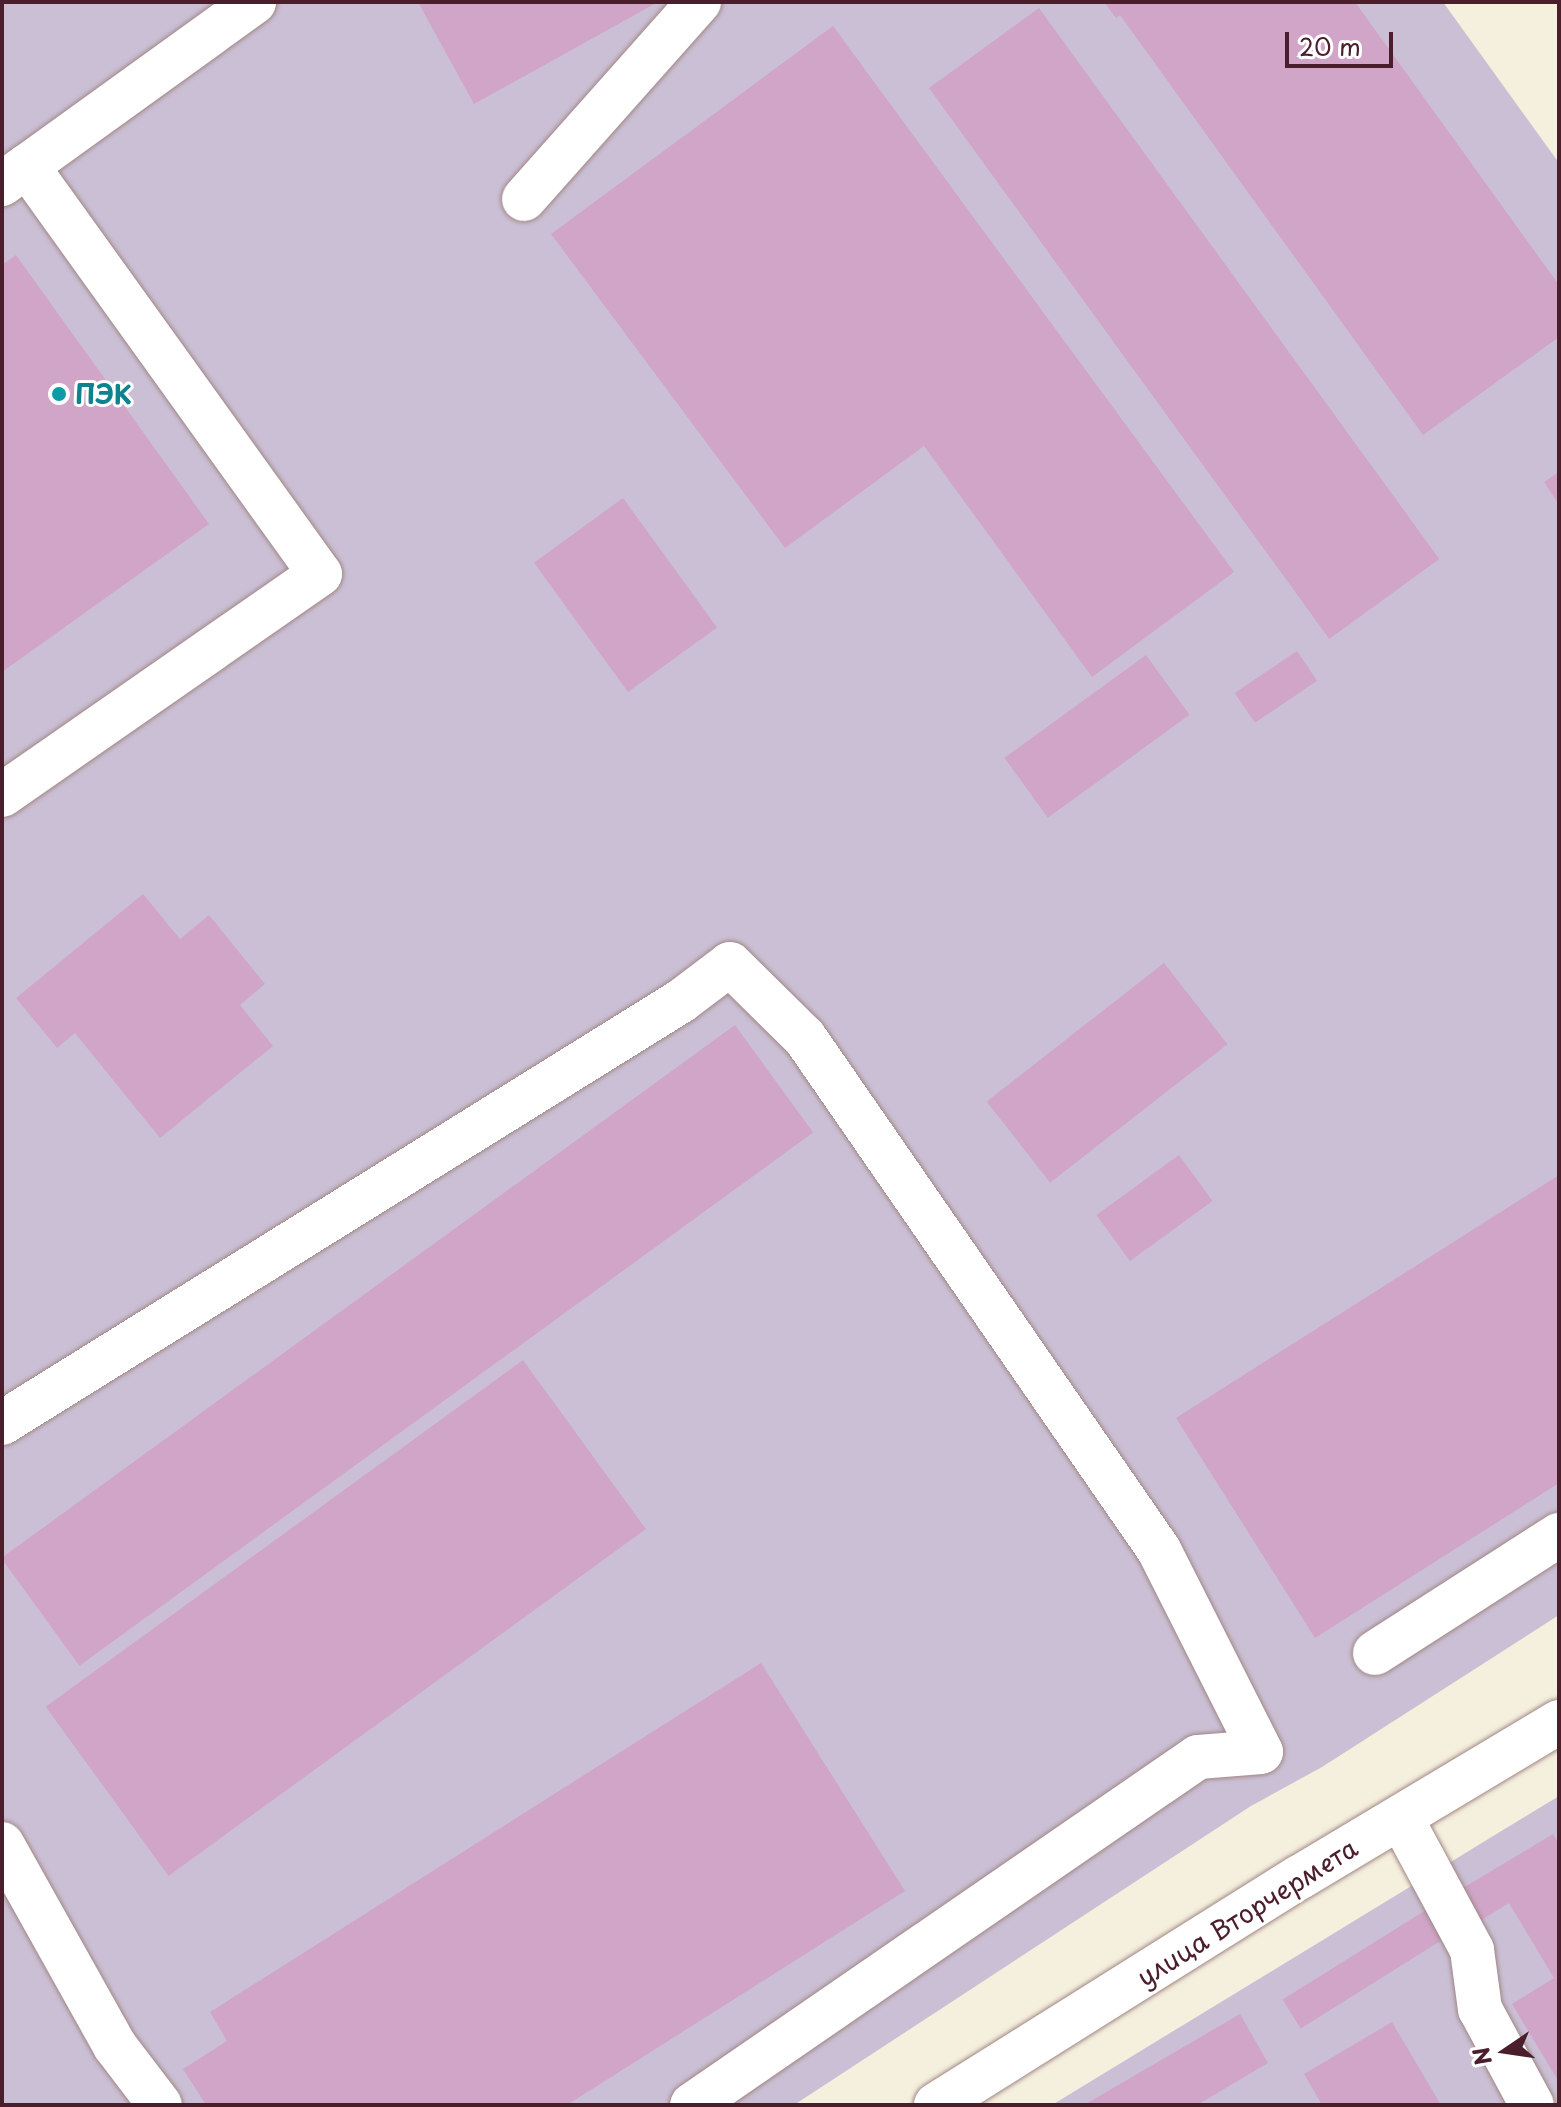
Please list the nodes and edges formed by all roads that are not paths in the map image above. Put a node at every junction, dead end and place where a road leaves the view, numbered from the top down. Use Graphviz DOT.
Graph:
graph roads {
  1 [pos="254,2"];
  2 [pos="699,2"];
  3 [pos="14,175"];
  4 [pos="524,199"];
  5 [pos="2,795"];
  6 [pos="2,1423"];
  7 [pos="1559,1535"];
  8 [pos="1375,1653"];
  9 [pos="1559,1722"];
  10 [pos="1401,1818"];
  11 [pos="2,1844"];
  12 [pos="160,2105"];
  13 [pos="692,2105"];
  14 [pos="936,2105"];
  15 [pos="1532,2105"];
  1 -- 3 [label="street"];
  2 -- 4 [label="street"];
  3 -- 5 [label="street"];
  6 -- 13 [label="street"];
  7 -- 8 [label="street"];
  9 -- 10 [label="street, улица Вторчермета"];
  10 -- 14 [label="street, улица Вторчермета"];
  10 -- 15 [label="street"];
  11 -- 12 [label="street"];
}
